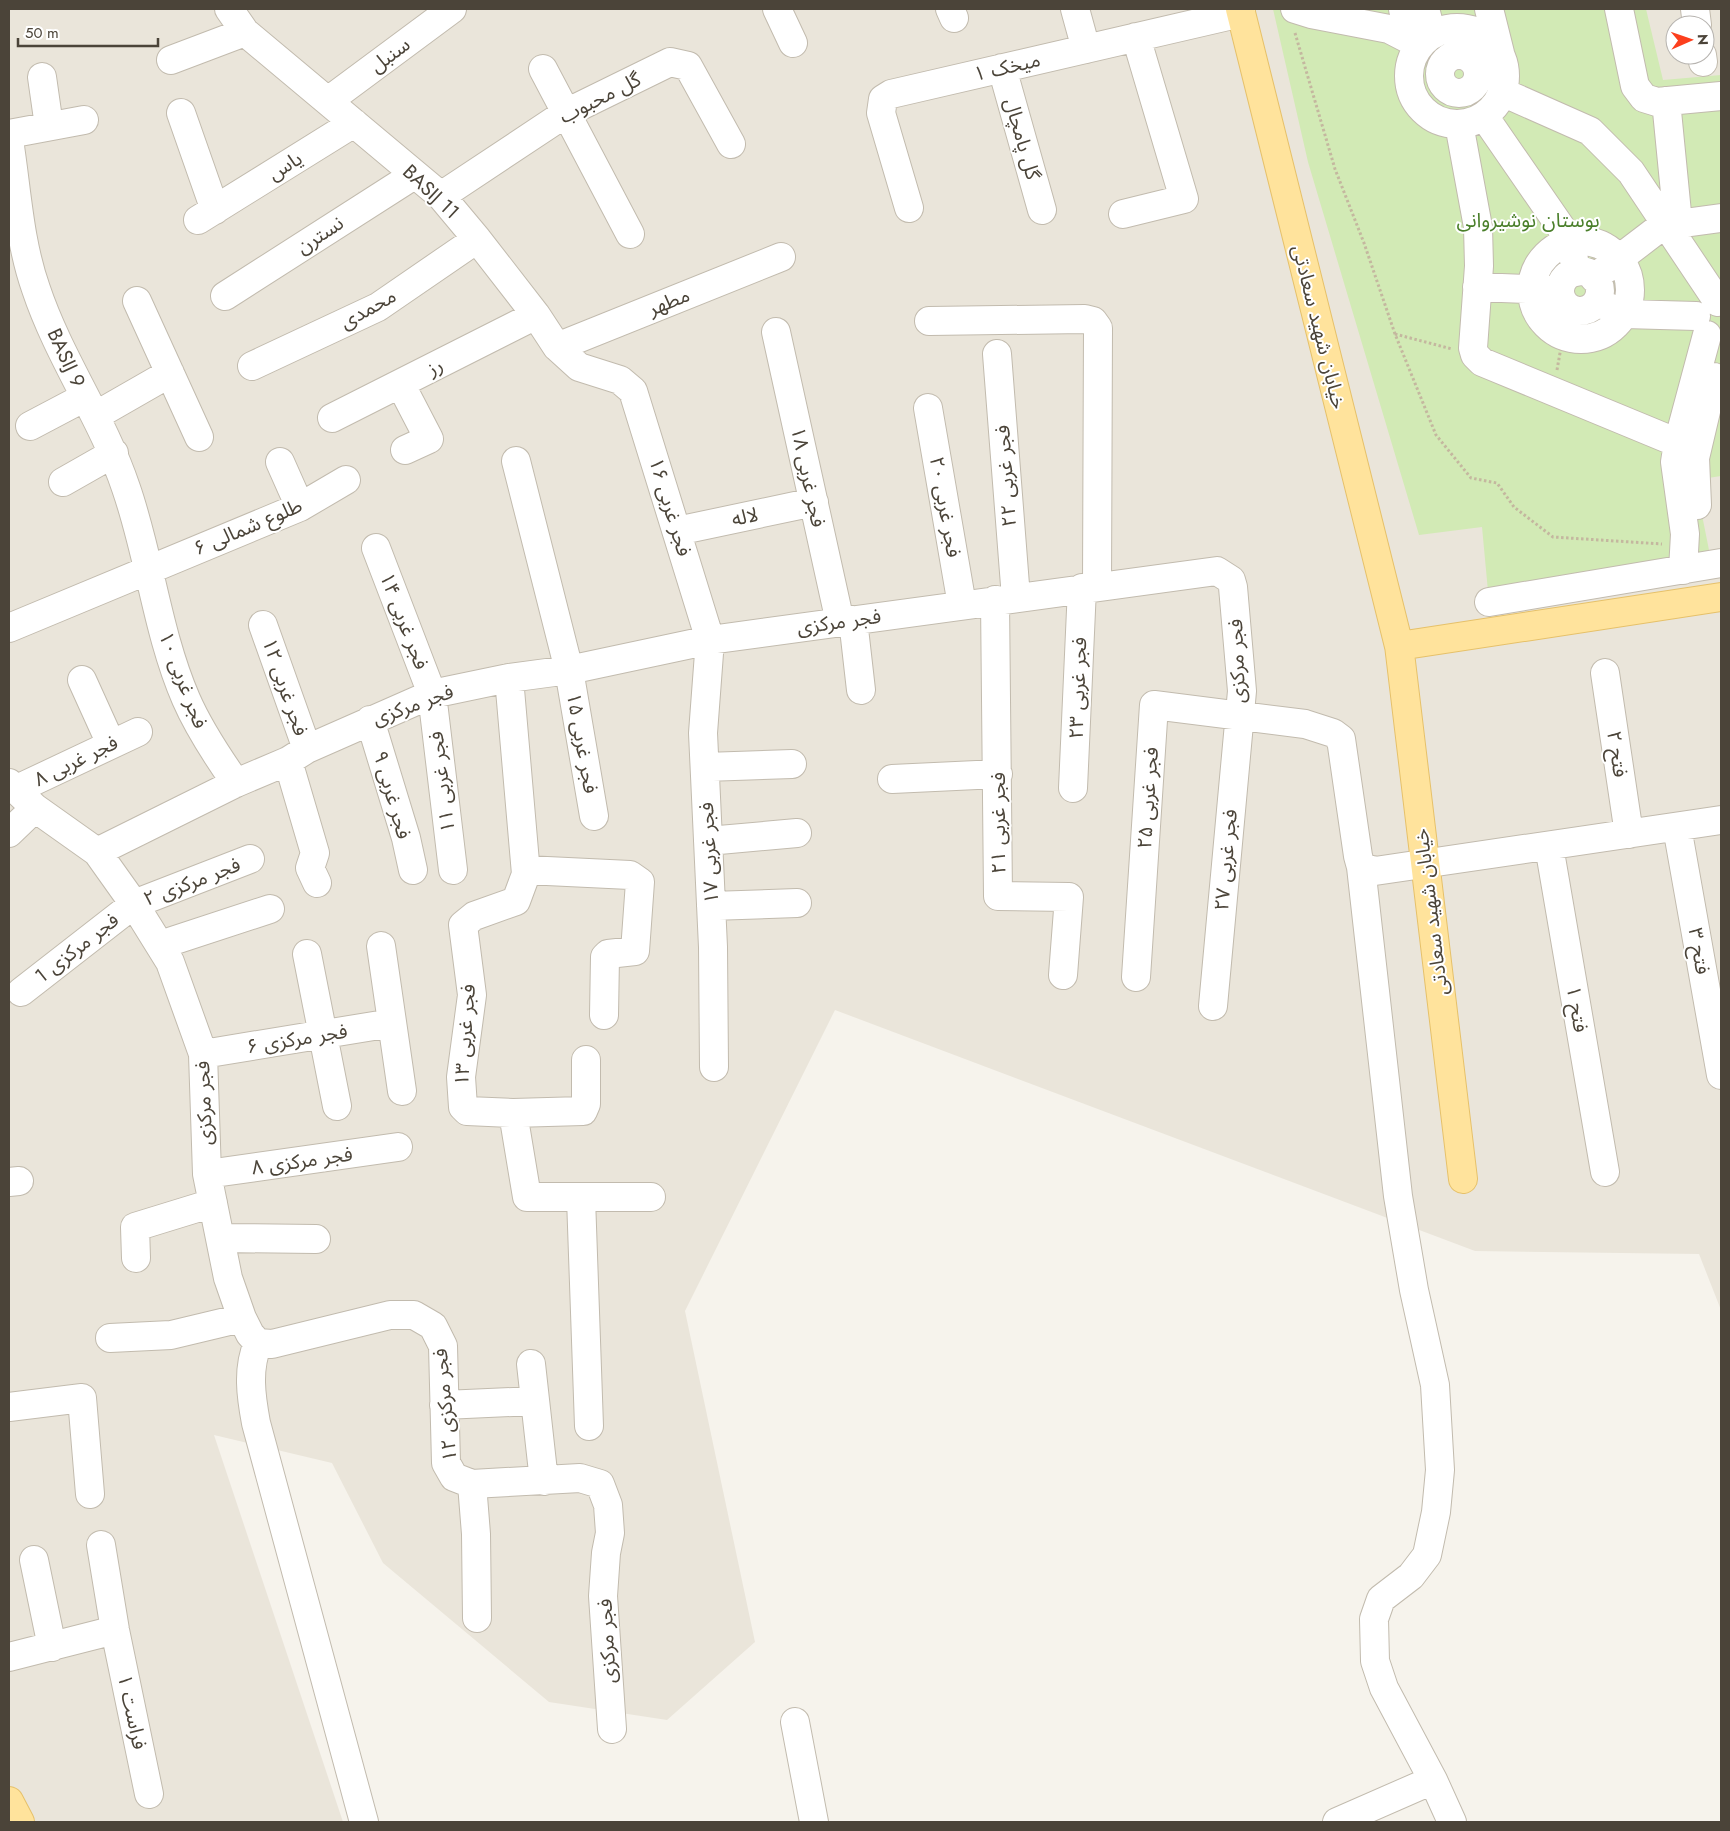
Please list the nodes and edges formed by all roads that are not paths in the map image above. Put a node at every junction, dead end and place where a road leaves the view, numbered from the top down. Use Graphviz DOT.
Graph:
graph roads {
  1 [pos="229,9"];
  2 [pos="452,9"];
  3 [pos="777,9"];
  4 [pos="1075,9"];
  5 [pos="1403,9"];
  6 [pos="1425,9"];
  7 [pos="1479,9"];
  8 [pos="1489,9"];
  9 [pos="1619,9"];
  10 [pos="1241,11"];
  11 [pos="1294,17"];
  12 [pos="245,32"];
  13 [pos="1136,37"];
  14 [pos="1429,37"];
  15 [pos="793,43"];
  16 [pos="1086,49"];
  17 [pos="171,60"];
  18 [pos="1503,63"];
  19 [pos="1002,68"];
  20 [pos="543,69"];
  21 [pos="42,77"];
  22 [pos="1721,96"];
  23 [pos="328,101"];
  24 [pos="1666,101"];
  25 [pos="181,112"];
  26 [pos="1482,112"];
  27 [pos="566,113"];
  28 [pos="84,120"];
  29 [pos="354,123"];
  30 [pos="49,126"];
  31 [pos="9,134"];
  32 [pos="9,140"];
  33 [pos="731,144"];
  34 [pos="414,175"];
  35 [pos="440,196"];
  36 [pos="909,208"];
  37 [pos="1042,210"];
  38 [pos="1123,214"];
  39 [pos="1721,218"];
  40 [pos="1665,227"];
  41 [pos="630,234"];
  42 [pos="478,239"];
  43 [pos="1571,242"];
  44 [pos="781,257"];
  45 [pos="1619,259"];
  46 [pos="1582,286"];
  47 [pos="1477,287"];
  48 [pos="1532,290"];
  49 [pos="226,296"];
  50 [pos="138,301"];
  51 [pos="536,315"];
  52 [pos="1619,320"];
  53 [pos="929,321"];
  54 [pos="1710,322"];
  55 [pos="776,332"];
  56 [pos="557,347"];
  57 [pos="996,354"];
  58 [pos="252,366"];
  59 [pos="170,373"];
  60 [pos="620,380"];
  61 [pos="401,385"];
  62 [pos="90,407"];
  63 [pos="928,408"];
  64 [pos="332,418"];
  65 [pos="30,426"];
  66 [pos="199,437"];
  67 [pos="1678,443"];
  68 [pos="405,450"];
  69 [pos="114,453"];
  70 [pos="516,461"];
  71 [pos="280,462"];
  72 [pos="346,480"];
  73 [pos="63,482"];
  74 [pos="814,502"];
  75 [pos="300,507"];
  76 [pos="677,531"];
  77 [pos="376,548"];
  78 [pos="1684,558"];
  79 [pos="1721,563"];
  80 [pos="148,569"];
  81 [pos="1090,587"];
  82 [pos="1721,597"];
  83 [pos="1005,599"];
  84 [pos="1489,602"];
  85 [pos="962,605"];
  86 [pos="846,621"];
  87 [pos="263,625"];
  88 [pos="9,628"];
  89 [pos="710,640"];
  90 [pos="1399,645"];
  91 [pos="569,670"];
  92 [pos="1605,673"];
  93 [pos="509,678"];
  94 [pos="82,680"];
  95 [pos="861,690"];
  96 [pos="432,694"];
  97 [pos="1240,714"];
  98 [pos="370,720"];
  99 [pos="138,732"];
  100 [pos="111,744"];
  101 [pos="297,755"];
  102 [pos="792,764"];
  103 [pos="705,767"];
  104 [pos="998,774"];
  105 [pos="892,779"];
  106 [pos="236,783"];
  107 [pos="1073,788"];
  108 [pos="20,794"];
  109 [pos="594,816"];
  110 [pos="1721,820"];
  111 [pos="1677,827"];
  112 [pos="9,833"];
  113 [pos="796,833"];
  114 [pos="1629,834"];
  115 [pos="708,841"];
  116 [pos="1549,846"];
  117 [pos="97,852"];
  118 [pos="250,859"];
  119 [pos="1425,863"];
  120 [pos="1368,869"];
  121 [pos="413,870"];
  122 [pos="453,870"];
  123 [pos="526,870"];
  124 [pos="317,883"];
  125 [pos="797,903"];
  126 [pos="134,904"];
  127 [pos="711,906"];
  128 [pos="270,910"];
  129 [pos="160,945"];
  130 [pos="381,946"];
  131 [pos="306,954"];
  132 [pos="1063,975"];
  133 [pos="1136,977"];
  134 [pos="21,992"];
  135 [pos="1213,1006"];
  136 [pos="604,1016"];
  137 [pos="392,1023"];
  138 [pos="323,1035"];
  139 [pos="203,1054"];
  140 [pos="586,1060"];
  141 [pos="714,1067"];
  142 [pos="1721,1075"];
  143 [pos="402,1091"];
  144 [pos="337,1106"];
  145 [pos="513,1113"];
  146 [pos="398,1147"];
  147 [pos="1605,1172"];
  148 [pos="207,1174"];
  149 [pos="1463,1179"];
  150 [pos="651,1197"];
  151 [pos="581,1198"];
  152 [pos="213,1204"];
  153 [pos="220,1238"];
  154 [pos="316,1239"];
  155 [pos="136,1258"];
  156 [pos="242,1318"];
  157 [pos="110,1338"];
  158 [pos="258,1343"];
  159 [pos="531,1364"];
  160 [pos="535,1401"];
  161 [pos="444,1405"];
  162 [pos="9,1407"];
  163 [pos="589,1426"];
  164 [pos="544,1481"];
  165 [pos="472,1484"];
  166 [pos="90,1494"];
  167 [pos="101,1545"];
  168 [pos="606,1553"];
  169 [pos="34,1560"];
  170 [pos="476,1618"];
  171 [pos="115,1630"];
  172 [pos="52,1646"];
  173 [pos="9,1657"];
  174 [pos="795,1722"];
  175 [pos="612,1729"];
  176 [pos="1434,1780"];
  177 [pos="149,1794"];
  178 [pos="9,1801"];
  179 [pos="20,1822"];
  180 [pos="364,1822"];
  181 [pos="814,1822"];
  182 [pos="1337,1822"];
  183 [pos="1452,1822"];
  1 -- 12 [label="street, BASIJ 11"];
  2 -- 23 [label="street, سنبل"];
  3 -- 15 [label="street"];
  4 -- 16 [label="street"];
  5 -- 14 [label="street"];
  6 -- 14 [label="street"];
  7 -- 14 [label="street"];
  8 -- 18 [label="street"];
  9 -- 24 [label="street"];
  10 -- 13 [label="street, میخک ۱"];
  10 -- 90 [label="main road, خیابان شهید سعادتی"];
  11 -- 14 [label="street"];
  12 -- 17 [label="street"];
  12 -- 23 [label="street, BASIJ 11"];
  13 -- 16 [label="street, میخک ۱"];
  13 -- 38 [label="street"];
  14 -- 18 [label="street"];
  14 -- 26 [label="street"];
  16 -- 19 [label="street, میخک ۱"];
  18 -- 26 [label="street"];
  18 -- 26 [label="street"];
  19 -- 36 [label="street, میخک ۱"];
  19 -- 37 [label="street, گل پامچال"];
  20 -- 27 [label="street"];
  21 -- 30 [label="street"];
  22 -- 24 [label="street"];
  23 -- 29 [label="street, BASIJ 11"];
  24 -- 40 [label="street"];
  25 -- 29 [label="street, یاس"];
  26 -- 40 [label="street"];
  26 -- 43 [label="street"];
  26 -- 47 [label="street"];
  27 -- 33 [label="street, گل محبوب"];
  27 -- 35 [label="street, گل محبوب"];
  27 -- 41 [label="street"];
  28 -- 30 [label="street"];
  29 -- 34 [label="street, BASIJ 11"];
  30 -- 31 [label="street"];
  32 -- 62 [label="street, BASIJ 9"];
  34 -- 35 [label="street, BASIJ 11"];
  34 -- 49 [label="street, نسترن"];
  35 -- 42 [label="street, BASIJ 11"];
  39 -- 40 [label="street"];
  40 -- 45 [label="street"];
  40 -- 54 [label="street"];
  42 -- 51 [label="street, BASIJ 11"];
  42 -- 58 [label="street, محمدی"];
  43 -- 45 [label="street"];
  43 -- 46 [label="street"];
  43 -- 48 [label="street"];
  44 -- 56 [label="street, مطهر"];
  45 -- 46 [label="street"];
  45 -- 52 [label="street"];
  46 -- 48 [label="street"];
  46 -- 52 [label="street"];
  47 -- 48 [label="street"];
  47 -- 67 [label="street"];
  48 -- 52 [label="street"];
  50 -- 59 [label="street"];
  51 -- 56 [label="street, BASIJ 11"];
  51 -- 61 [label="street, رز"];
  52 -- 54 [label="street"];
  53 -- 81 [label="street, فجر غربی ۲۳"];
  54 -- 67 [label="street"];
  54 -- 78 [label="street"];
  55 -- 74 [label="street, فجر غربی ۱۸"];
  56 -- 60 [label="street, BASIJ 11"];
  57 -- 83 [label="street, فجر غربی ۲۲"];
  59 -- 62 [label="street"];
  59 -- 66 [label="street"];
  60 -- 76 [label="street, فجر غربی ۱۶"];
  61 -- 64 [label="street, رز"];
  61 -- 68 [label="street"];
  62 -- 65 [label="street"];
  62 -- 69 [label="street, BASIJ 9"];
  63 -- 85 [label="street, فجر غربی ۲۰"];
  67 -- 78 [label="street"];
  69 -- 73 [label="street"];
  69 -- 80 [label="street, BASIJ 9"];
  70 -- 91 [label="street, فجر غربی ۱۵"];
  71 -- 75 [label="street"];
  72 -- 75 [label="street, طلوع شمالی ۶"];
  74 -- 76 [label="street, لاله"];
  74 -- 86 [label="street, فجر غربی ۱۸"];
  75 -- 80 [label="street, طلوع شمالی ۶"];
  76 -- 89 [label="street, فجر غربی ۱۶"];
  77 -- 96 [label="street, فجر غربی ۱۴"];
  78 -- 79 [label="street"];
  78 -- 84 [label="street"];
  80 -- 88 [label="street, طلوع شمالی ۶"];
  80 -- 106 [label="street, فجر غربی ۱۰"];
  81 -- 83 [label="street, فجر مرکزی"];
  81 -- 97 [label="street, فجر مرکزی"];
  81 -- 107 [label="street, فجر غربی ۲۳"];
  82 -- 90 [label="main road"];
  83 -- 85 [label="street, فجر مرکزی"];
  83 -- 104 [label="street, فجر غربی ۲۱"];
  85 -- 86 [label="street, فجر مرکزی"];
  86 -- 89 [label="street, فجر مرکزی"];
  86 -- 95 [label="street, فجر غربی ۱۸"];
  87 -- 101 [label="street, فجر غربی ۱۲"];
  89 -- 91 [label="street, فجر مرکزی"];
  89 -- 103 [label="street, فجر غربی ۱۷"];
  90 -- 119 [label="main road, خیابان شهید سعادتی"];
  91 -- 93 [label="street, فجر مرکزی"];
  91 -- 109 [label="street, فجر غربی ۱۵"];
  92 -- 114 [label="street, فتح ۲"];
  93 -- 96 [label="street, فجر مرکزی"];
  93 -- 123 [label="street, فجر غربی ۱۳"];
  94 -- 100 [label="street"];
  96 -- 98 [label="street, فجر مرکزی"];
  96 -- 122 [label="street, فجر غربی ۱۱"];
  97 -- 120 [label="street, فجر مرکزی"];
  97 -- 133 [label="street, فجر غربی ۲۵"];
  97 -- 135 [label="street, فجر غربی ۲۷"];
  98 -- 101 [label="street, فجر مرکزی"];
  98 -- 121 [label="street, فجر غربی ۹"];
  99 -- 100 [label="street, فجر غربی ۸"];
  100 -- 108 [label="street, فجر غربی ۸"];
  101 -- 106 [label="street, فجر مرکزی"];
  101 -- 124 [label="street, فجر غربی ۱۲"];
  102 -- 103 [label="street"];
  103 -- 115 [label="street, فجر غربی ۱۷"];
  104 -- 105 [label="street"];
  104 -- 132 [label="street, فجر غربی ۲۱"];
  106 -- 117 [label="street, فجر مرکزی"];
  108 -- 112 [label="street, فجر غربی ۸"];
  108 -- 117 [label="street, فجر مرکزی"];
  110 -- 111 [label="street"];
  111 -- 114 [label="street"];
  111 -- 142 [label="street, فتح ۳"];
  113 -- 115 [label="street"];
  114 -- 116 [label="street"];
  115 -- 127 [label="street, فجر غربی ۱۷"];
  116 -- 119 [label="street"];
  116 -- 147 [label="street, فتح ۱"];
  117 -- 126 [label="street, فجر مرکزی"];
  118 -- 126 [label="street, فجر مرکزی ۲"];
  119 -- 120 [label="street"];
  119 -- 149 [label="main road, خیابان شهید سعادتی"];
  120 -- 176 [label="street"];
  123 -- 136 [label="street"];
  123 -- 145 [label="street, فجر غربی ۱۳"];
  125 -- 127 [label="street"];
  126 -- 129 [label="street, فجر مرکزی"];
  126 -- 134 [label="street, فجر مرکزی 1"];
  127 -- 141 [label="street, فجر غربی ۱۷"];
  128 -- 129 [label="street"];
  129 -- 139 [label="street, فجر مرکزی"];
  130 -- 137 [label="street"];
  131 -- 138 [label="street"];
  137 -- 138 [label="street, فجر مرکزی ۶"];
  137 -- 143 [label="street"];
  138 -- 139 [label="street, فجر مرکزی ۶"];
  138 -- 144 [label="street"];
  139 -- 148 [label="street, فجر مرکزی"];
  140 -- 145 [label="street, فجر غربی ۱۳"];
  145 -- 151 [label="street"];
  146 -- 148 [label="street, فجر مرکزی ۸"];
  148 -- 152 [label="street, فجر مرکزی"];
  150 -- 151 [label="street"];
  151 -- 163 [label="street"];
  152 -- 153 [label="street, فجر مرکزی"];
  152 -- 155 [label="street"];
  153 -- 154 [label="street"];
  153 -- 156 [label="street, فجر مرکزی"];
  156 -- 157 [label="street"];
  156 -- 158 [label="street, فجر مرکزی"];
  158 -- 161 [label="street, فجر مرکزی ۱۲"];
  158 -- 180 [label="street"];
  159 -- 160 [label="street"];
  160 -- 161 [label="street"];
  160 -- 164 [label="street"];
  161 -- 165 [label="street, فجر مرکزی ۱۲"];
  162 -- 166 [label="street"];
  164 -- 165 [label="street, فجر مرکزی ۱۲"];
  164 -- 168 [label="street, فجر مرکزی ۱۲"];
  165 -- 170 [label="street"];
  167 -- 171 [label="street, فراست ۱"];
  168 -- 175 [label="street, فجر مرکزی"];
  169 -- 172 [label="street"];
  171 -- 172 [label="street"];
  171 -- 177 [label="street, فراست ۱"];
  172 -- 173 [label="street"];
  174 -- 181 [label="street"];
  176 -- 182 [label="street"];
  176 -- 183 [label="street"];
  178 -- 179 [label="main road"];
}
